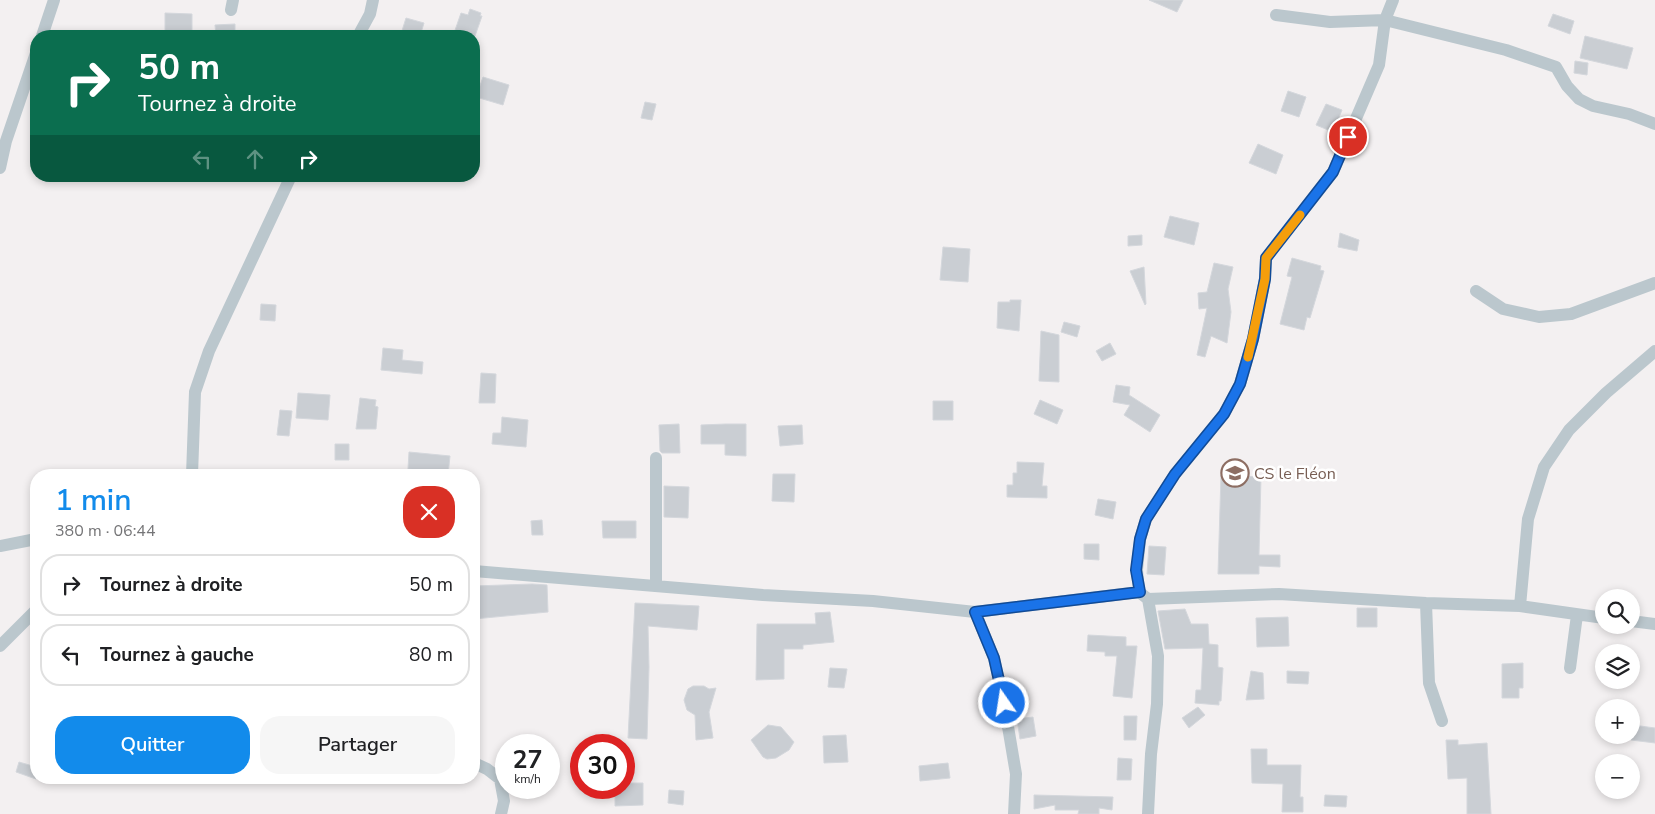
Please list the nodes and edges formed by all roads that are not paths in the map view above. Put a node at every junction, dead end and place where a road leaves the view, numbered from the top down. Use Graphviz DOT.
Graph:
graph roads {
  1 [pos="54,0"];
  2 [pos="373,0"];
  3 [pos="1393,0"];
  4 [pos="1276,15"];
  5 [pos="1385,20"];
  6 [pos="44,30"];
  7 [pos="361,30"];
  8 [pos="30,71"];
  9 [pos="1655,124"];
  10 [pos="0,168"];
  11 [pos="288,182"];
  12 [pos="1655,283"];
  13 [pos="1476,291"];
  14 [pos="1655,351"];
  15 [pos="656,458"];
  16 [pos="192,469"];
  17 [pos="30,540"];
  18 [pos="0,546"];
  19 [pos="480,571"];
  20 [pos="656,586"];
  21 [pos="1144,596"];
  22 [pos="1426,603"];
  23 [pos="1520,606"];
  24 [pos="975,612"];
  25 [pos="1577,615"];
  26 [pos="30,616"];
  27 [pos="1595,617"];
  28 [pos="1640,622"];
  29 [pos="1655,624"];
  30 [pos="0,646"];
  31 [pos="1570,668"];
  32 [pos="1442,721"];
  33 [pos="480,766"];
  34 [pos="501,814"];
  35 [pos="1014,814"];
  36 [pos="1148,814"];
  1 -- 6 [label="street"];
  2 -- 7 [label="street"];
  3 -- 5 [label="street"];
  4 -- 5 [label="street"];
  5 -- 9 [label="street"];
  5 -- 21 [label="street"];
  8 -- 10 [label="street"];
  11 -- 16 [label="street"];
  12 -- 13 [label="street"];
  14 -- 23 [label="street"];
  15 -- 20 [label="street"];
  17 -- 18 [label="street"];
  19 -- 20 [label="street"];
  20 -- 24 [label="street"];
  21 -- 22 [label="street"];
  21 -- 24 [label="street"];
  21 -- 36 [label="street"];
  22 -- 23 [label="street"];
  22 -- 32 [label="street"];
  23 -- 25 [label="street"];
  24 -- 35 [label="street"];
  25 -- 27 [label="street"];
  25 -- 31 [label="street"];
  26 -- 30 [label="street"];
  28 -- 29 [label="street"];
  33 -- 34 [label="street"];
}
